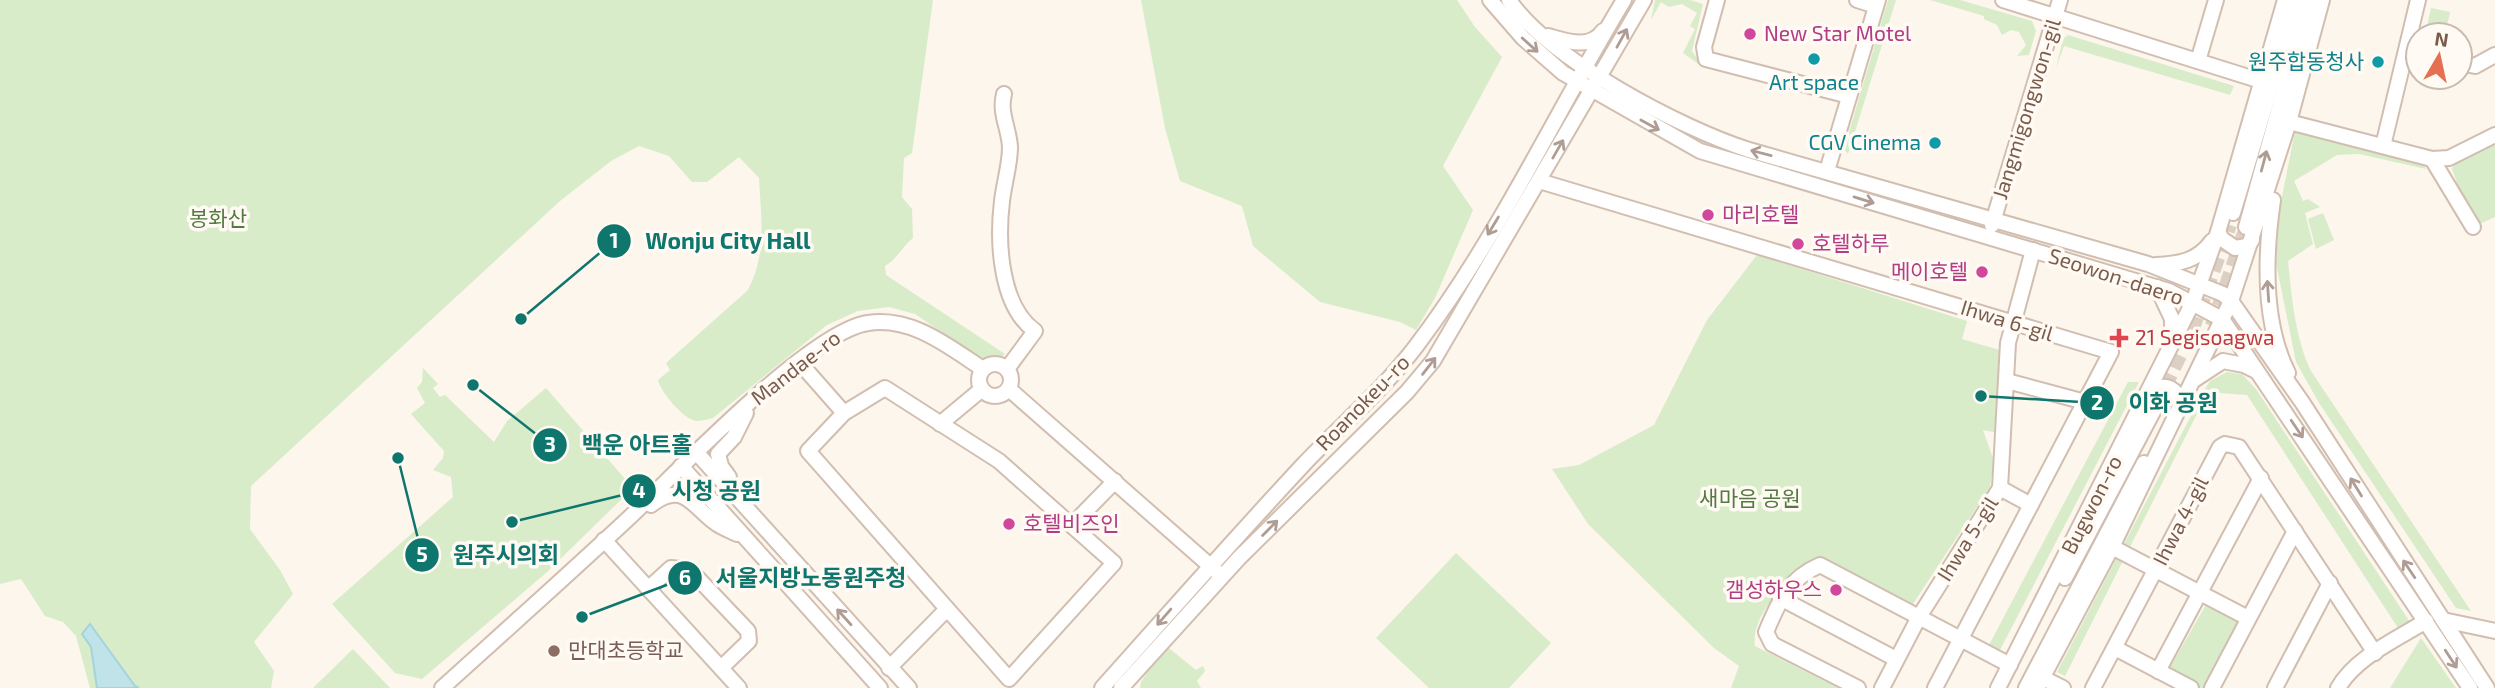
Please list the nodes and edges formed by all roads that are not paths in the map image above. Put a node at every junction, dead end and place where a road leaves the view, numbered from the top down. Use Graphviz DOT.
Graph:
graph roads {
  1 [pos="1490,0"];
  2 [pos="1509,0"];
  3 [pos="1623,0"];
  4 [pos="1644,0"];
  5 [pos="1717,0"];
  6 [pos="1857,0"];
  7 [pos="2003,0"];
  8 [pos="2060,0"];
  9 [pos="2216,0"];
  10 [pos="2285,0"];
  11 [pos="2297,0"];
  12 [pos="2309,0"];
  13 [pos="2322,0"];
  14 [pos="2418,0"];
  15 [pos="1877,3"];
  16 [pos="1614,16"];
  17 [pos="2055,17"];
  18 [pos="2416,21"];
  19 [pos="1538,33"];
  20 [pos="2495,55"];
  21 [pos="2198,61"];
  22 [pos="1586,66"];
  23 [pos="2474,66"];
  24 [pos="1599,75"];
  25 [pos="2404,77"];
  26 [pos="2261,81"];
  27 [pos="1577,82"];
  28 [pos="1591,90"];
  29 [pos="1004,94"];
  30 [pos="1849,96"];
  31 [pos="2289,122"];
  32 [pos="2495,135"];
  33 [pos="2383,146"];
  34 [pos="2432,159"];
  35 [pos="2278,161"];
  36 [pos="1827,170"];
  37 [pos="1539,181"];
  38 [pos="1994,219"];
  39 [pos="2246,226"];
  40 [pos="2473,227"];
  41 [pos="2224,228"];
  42 [pos="1989,236"];
  43 [pos="2252,240"];
  44 [pos="2033,250"];
  45 [pos="2148,264"];
  46 [pos="1464,276"];
  47 [pos="2200,283"];
  48 [pos="1480,284"];
  49 [pos="2157,287"];
  50 [pos="2231,301"];
  51 [pos="2193,302"];
  52 [pos="2222,319"];
  53 [pos="2012,323"];
  54 [pos="2166,358"];
  55 [pos="800,363"];
  56 [pos="983,369"];
  57 [pos="1007,369"];
  58 [pos="2259,373"];
  59 [pos="2007,381"];
  60 [pos="2193,381"];
  61 [pos="1009,389"];
  62 [pos="982,390"];
  63 [pos="2150,392"];
  64 [pos="2085,402"];
  65 [pos="2302,402"];
  66 [pos="749,405"];
  67 [pos="2170,408"];
  68 [pos="844,412"];
  69 [pos="940,424"];
  70 [pos="696,452"];
  71 [pos="681,466"];
  72 [pos="2260,478"];
  73 [pos="1115,481"];
  74 [pos="2000,488"];
  75 [pos="2031,505"];
  76 [pos="631,515"];
  77 [pos="757,520"];
  78 [pos="1072,525"];
  79 [pos="2295,531"];
  80 [pos="745,538"];
  81 [pos="604,540"];
  82 [pos="2112,547"];
  83 [pos="1209,565"];
  84 [pos="2156,570"];
  85 [pos="1222,577"];
  86 [pos="2330,583"];
  87 [pos="648,589"];
  88 [pos="2200,593"];
  89 [pos="1780,598"];
  90 [pos="947,609"];
  91 [pos="1919,617"];
  92 [pos="2248,618"];
  93 [pos="2444,620"];
  94 [pos="2426,621"];
  95 [pos="2495,631"];
  96 [pos="1961,639"];
  97 [pos="2115,648"];
  98 [pos="2375,653"];
  99 [pos="1896,659"];
  100 [pos="2010,665"];
  101 [pos="889,667"];
  102 [pos="721,668"];
  103 [pos="2158,671"];
  104 [pos="2040,683"];
  105 [pos="870,685"];
  106 [pos="1123,687"];
  107 [pos="442,688"];
  108 [pos="739,688"];
  109 [pos="909,688"];
  110 [pos="1102,688"];
  111 [pos="1857,688"];
  112 [pos="1882,688"];
  113 [pos="1935,688"];
  114 [pos="1998,688"];
  115 [pos="2008,688"];
  116 [pos="2026,688"];
  117 [pos="2063,688"];
  118 [pos="2093,688"];
  119 [pos="2190,688"];
  120 [pos="2212,688"];
  121 [pos="2275,688"];
  122 [pos="2338,688"];
  123 [pos="2470,688"];
  124 [pos="2487,688"];
  1 -- 27 [label="street, one-way"];
  2 -- 19 [label="street"];
  3 -- 16 [label="street"];
  24 -- 4 [label="street, Roanokeu-ro, one-way"];
  5 -- 30 [label="street"];
  6 -- 15 [label="street"];
  7 -- 17 [label="street"];
  8 -- 17 [label="street, Jangmigongwon-gil"];
  9 -- 21 [label="street"];
  10 -- 26 [label="street, Bugwon-ro"];
  11 -- 41 [label="street, Bugwon-ro"];
  39 -- 12 [label="street, one-way"];
  13 -- 31 [label="street, Bugwon-ro"];
  14 -- 18 [label="street"];
  15 -- 30 [label="street"];
  16 -- 19 [label="street"];
  16 -- 22 [label="street, Roanokeu-ro"];
  17 -- 21 [label="street"];
  17 -- 38 [label="street, Jangmigongwon-gil"];
  19 -- 22 [label="street"];
  20 -- 23 [label="street"];
  21 -- 26 [label="street"];
  22 -- 24 [label="street, Seowon-daero"];
  22 -- 27 [label="street, Roanokeu-ro"];
  24 -- 28 [label="street, Roanokeu-ro"];
  36 -- 24 [label="street, Seowon-daero, one-way"];
  25 -- 33 [label="street"];
  26 -- 41 [label="street, Bugwon-ro"];
  27 -- 28 [label="street, Seowon-daero"];
  27 -- 46 [label="street, Roanokeu-ro, one-way"];
  37 -- 28 [label="street, Roanokeu-ro, one-way"];
  28 -- 42 [label="street, Seowon-daero, one-way"];
  29 -- 57 [label="street"];
  30 -- 36 [label="street"];
  31 -- 33 [label="street"];
  31 -- 35 [label="street, Bugwon-ro"];
  32 -- 34 [label="street"];
  33 -- 34 [label="street"];
  34 -- 40 [label="street"];
  35 -- 43 [label="street, Bugwon-ro"];
  65 -- 35 [label="street, one-way"];
  36 -- 38 [label="street, Seowon-daero"];
  37 -- 48 [label="street, Roanokeu-ro"];
  37 -- 53 [label="street, Ihwa 6-gil"];
  38 -- 42 [label="street, Jangmigongwon-gil"];
  38 -- 45 [label="street, Seowon-daero"];
  41 -- 43 [label="street"];
  41 -- 45 [label="street"];
  41 -- 47 [label="street, Bugwon-ro"];
  42 -- 44 [label="street, Seowon-daero"];
  43 -- 50 [label="street, Bugwon-ro"];
  44 -- 49 [label="street, Seowon-daero"];
  44 -- 53 [label="street, Ihwa 5-gil"];
  45 -- 47 [label="street, Seowon-daero"];
  46 -- 48 [label="street"];
  46 -- 83 [label="street, Roanokeu-ro"];
  47 -- 50 [label="street, Seowon-daero"];
  47 -- 51 [label="street, Bugwon-ro"];
  85 -- 48 [label="street, Roanokeu-ro, one-way"];
  49 -- 51 [label="street, Seowon-daero"];
  49 -- 54 [label="street"];
  50 -- 52 [label="street, Bugwon-ro"];
  50 -- 65 [label="street, Seowon-daero"];
  51 -- 52 [label="street, Seowon-daero"];
  51 -- 54 [label="street, Bugwon-ro"];
  52 -- 58 [label="street, Seowon-daero"];
  52 -- 60 [label="street, Bugwon-ro"];
  53 -- 59 [label="street, Ihwa 5-gil"];
  53 -- 64 [label="street, Ihwa 6-gil"];
  54 -- 63 [label="street, Bugwon-ro"];
  55 -- 56 [label="street, Mandae-ro"];
  55 -- 66 [label="street, Mandae-ro"];
  55 -- 68 [label="street"];
  56 -- 57 [label="street"];
  56 -- 62 [label="street"];
  57 -- 61 [label="street"];
  58 -- 60 [label="street"];
  58 -- 94 [label="street, Seowon-daero, one-way"];
  59 -- 64 [label="street"];
  59 -- 74 [label="street, Ihwa 5-gil"];
  60 -- 67 [label="street, Bugwon-ro"];
  61 -- 62 [label="street"];
  61 -- 73 [label="street"];
  62 -- 69 [label="street"];
  63 -- 67 [label="street"];
  63 -- 100 [label="street, Bugwon-ro"];
  64 -- 75 [label="street, Ihwa 6-gil"];
  93 -- 65 [label="street, Seowon-daero, one-way"];
  66 -- 70 [label="street, Mandae-ro"];
  66 -- 77 [label="street"];
  67 -- 82 [label="street, Bugwon-ro"];
  67 -- 115 [label="street, Bugwon-ro"];
  67 -- 116 [label="street, Bugwon-ro"];
  68 -- 69 [label="street"];
  68 -- 90 [label="street"];
  69 -- 78 [label="street"];
  70 -- 71 [label="street, Mandae-ro"];
  70 -- 77 [label="street"];
  71 -- 76 [label="street"];
  71 -- 80 [label="street"];
  72 -- 79 [label="street, Ihwa 4-gil"];
  72 -- 84 [label="street, Ihwa 4-gil"];
  72 -- 88 [label="street"];
  73 -- 78 [label="street"];
  73 -- 83 [label="street"];
  74 -- 75 [label="street"];
  74 -- 91 [label="street, Ihwa 5-gil"];
  75 -- 96 [label="street, Ihwa 6-gil"];
  76 -- 80 [label="street"];
  76 -- 81 [label="street"];
  101 -- 77 [label="street, one-way"];
  78 -- 90 [label="street"];
  79 -- 86 [label="street, Ihwa 4-gil"];
  79 -- 92 [label="street"];
  80 -- 105 [label="street"];
  81 -- 87 [label="street"];
  81 -- 107 [label="street"];
  82 -- 84 [label="street"];
  82 -- 104 [label="street, Bugwon-ro"];
  83 -- 85 [label="street"];
  83 -- 110 [label="street, Roanokeu-ro, one-way"];
  84 -- 88 [label="street"];
  84 -- 97 [label="street, Ihwa 4-gil"];
  85 -- 106 [label="street, Roanokeu-ro"];
  86 -- 98 [label="street, Ihwa 4-gil"];
  86 -- 121 [label="street"];
  87 -- 102 [label="street"];
  87 -- 102 [label="street"];
  88 -- 92 [label="street"];
  88 -- 103 [label="street"];
  89 -- 91 [label="street"];
  89 -- 99 [label="street"];
  89 -- 111 [label="street"];
  90 -- 101 [label="street"];
  91 -- 96 [label="street"];
  91 -- 99 [label="street, Ihwa 5-gil"];
  92 -- 120 [label="street"];
  93 -- 95 [label="street"];
  93 -- 124 [label="street, Seowon-daero"];
  94 -- 98 [label="street"];
  94 -- 123 [label="street, Seowon-daero, one-way"];
  96 -- 100 [label="street"];
  96 -- 113 [label="street, Ihwa 6-gil"];
  97 -- 103 [label="street"];
  97 -- 118 [label="street, Ihwa 4-gil"];
  98 -- 122 [label="street"];
  99 -- 112 [label="street, Ihwa 5-gil"];
  100 -- 114 [label="street, Bugwon-ro"];
  101 -- 109 [label="street"];
  102 -- 108 [label="street"];
  103 -- 119 [label="street"];
  104 -- 117 [label="street"];
}
